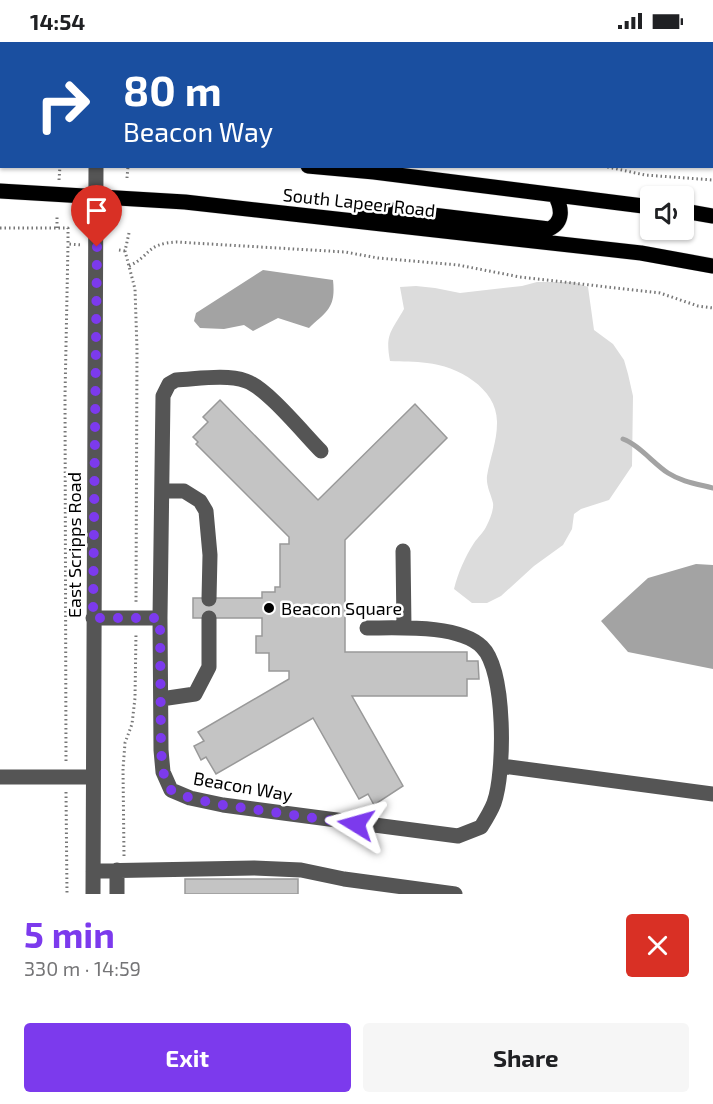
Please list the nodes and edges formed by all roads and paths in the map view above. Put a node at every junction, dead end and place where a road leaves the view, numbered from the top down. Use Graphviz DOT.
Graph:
graph roads {
  1 [pos="60,168"];
  2 [pos="96,168"];
  3 [pos="128,168"];
  4 [pos="330,168"];
  5 [pos="612,168"];
  6 [pos="127,178"];
  7 [pos="59,180"];
  8 [pos="713,180"];
  9 [pos="0,191"];
  10 [pos="555,195"];
  11 [pos="98,196"];
  12 [pos="640,206"];
  13 [pos="694,213"];
  14 [pos="57,215"];
  15 [pos="713,216"];
  16 [pos="355,221"];
  17 [pos="0,228"];
  18 [pos="57,228"];
  19 [pos="129,233"];
  20 [pos="68,244"];
  21 [pos="84,245"];
  22 [pos="118,250"];
  23 [pos="125,251"];
  24 [pos="129,266"];
  25 [pos="713,266"];
  26 [pos="713,308"];
  27 [pos="321,452"];
  28 [pos="162,491"];
  29 [pos="403,551"];
  30 [pos="209,599"];
  31 [pos="93,618"];
  32 [pos="136,618"];
  33 [pos="160,618"];
  34 [pos="208,618"];
  35 [pos="367,628"];
  36 [pos="404,628"];
  37 [pos="161,699"];
  38 [pos="502,766"];
  39 [pos="0,777"];
  40 [pos="66,777"];
  41 [pos="93,777"];
  42 [pos="713,794"];
  43 [pos="121,870"];
  44 [pos="93,871"];
  45 [pos="67,894"];
  46 [pos="93,894"];
  47 [pos="117,894"];
  48 [pos="455,894"];
  1 -- 7 [label="path"];
  2 -- 11 [label="street, East Scripps Road"];
  3 -- 6 [label="path"];
  4 -- 10 [label="main road, South Lapeer Road"];
  5 -- 8 [label="path"];
  9 -- 11 [label="main road, South Lapeer Road"];
  10 -- 12 [label="main road, South Lapeer Road"];
  10 -- 16 [label="main road"];
  11 -- 16 [label="main road, South Lapeer Road"];
  11 -- 31 [label="street, East Scripps Road"];
  13 -- 15 [label="main road"];
  14 -- 18 [label="path"];
  16 -- 25 [label="main road, South Lapeer Road"];
  17 -- 18 [label="path"];
  18 -- 20 [label="path"];
  19 -- 23 [label="path"];
  20 -- 21 [label="path"];
  20 -- 40 [label="path"];
  22 -- 23 [label="path"];
  23 -- 24 [label="path"];
  24 -- 26 [label="path"];
  24 -- 32 [label="path"];
  27 -- 28 [label="street, Beacon Way"];
  28 -- 30 [label="street"];
  28 -- 33 [label="street, Beacon Way"];
  29 -- 36 [label="street"];
  31 -- 32 [label="street"];
  31 -- 41 [label="street, East Scripps Road"];
  32 -- 33 [label="street"];
  32 -- 43 [label="path"];
  33 -- 37 [label="street, Beacon Way"];
  34 -- 37 [label="street"];
  35 -- 36 [label="street, Beacon Way"];
  36 -- 38 [label="street, Beacon Way"];
  37 -- 38 [label="street, Beacon Way"];
  38 -- 42 [label="street"];
  39 -- 40 [label="street"];
  40 -- 41 [label="street"];
  40 -- 45 [label="path"];
  41 -- 44 [label="street, East Scripps Road"];
  43 -- 44 [label="street"];
  43 -- 47 [label="street"];
  43 -- 48 [label="street"];
  44 -- 46 [label="street, East Scripps Road"];
}
